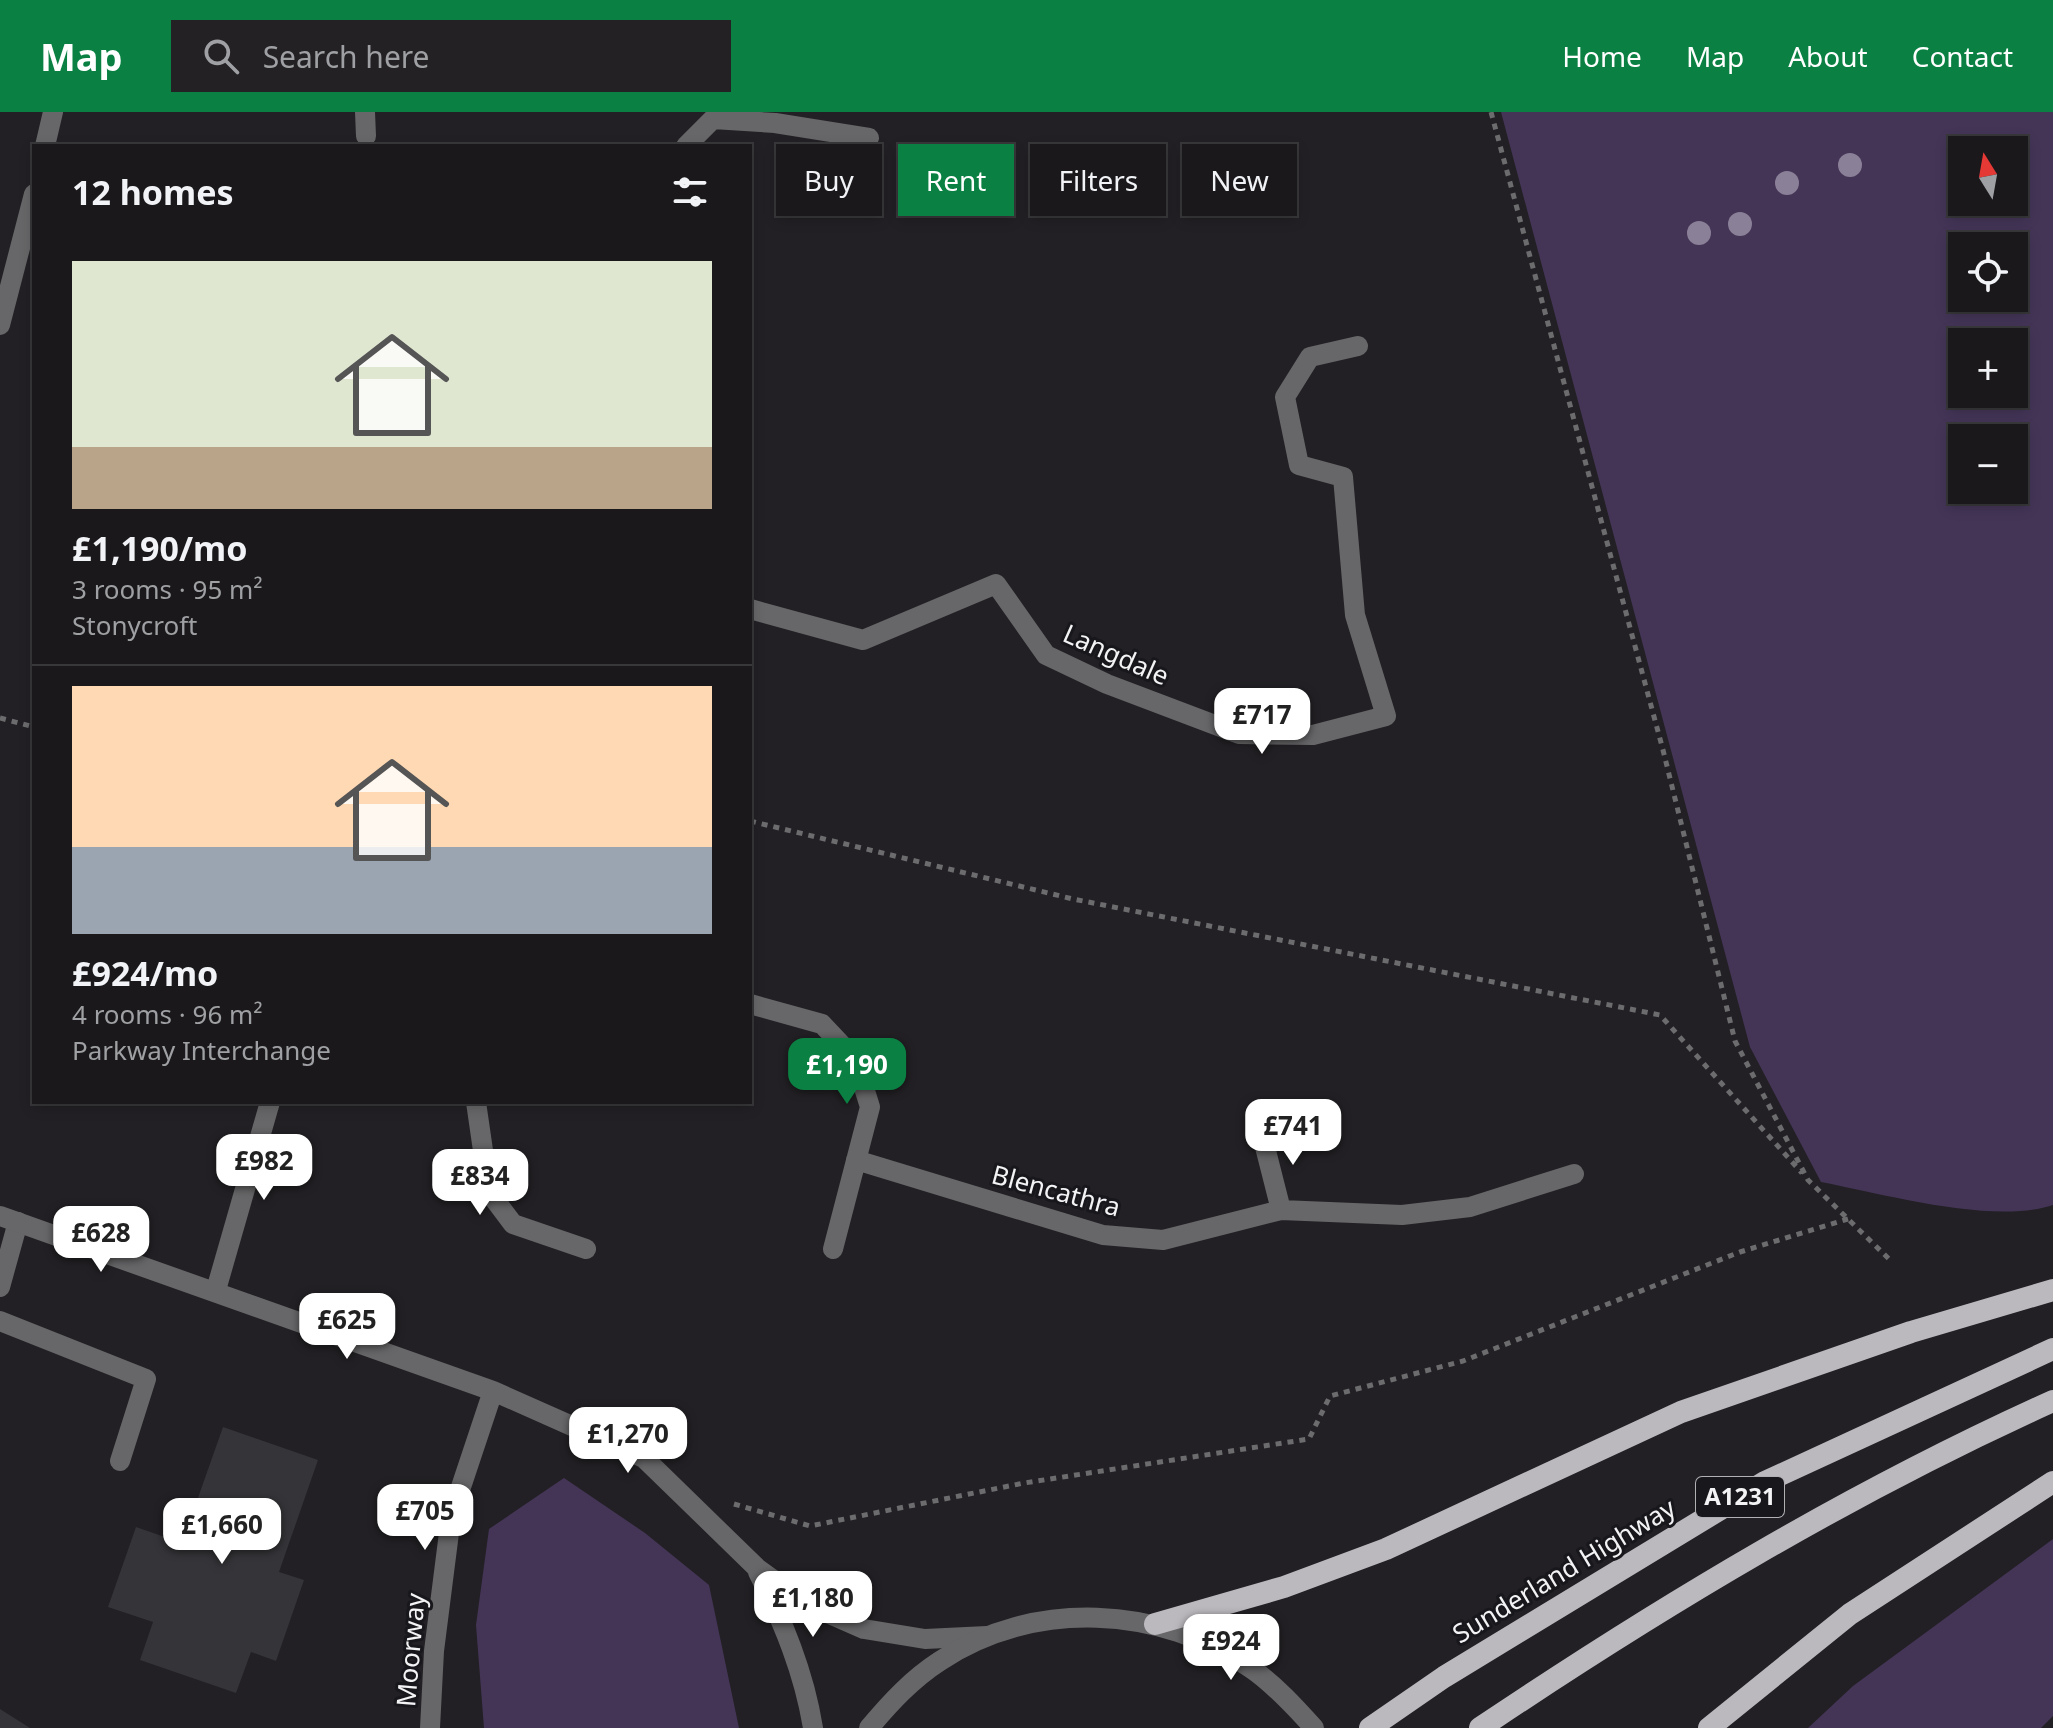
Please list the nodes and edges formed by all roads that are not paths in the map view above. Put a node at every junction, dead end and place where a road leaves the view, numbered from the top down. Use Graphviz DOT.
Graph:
graph roads {
  1 [pos="53,112"];
  2 [pos="365,112"];
  3 [pos="713,115"];
  4 [pos="366,136"];
  5 [pos="869,138"];
  6 [pos="45,144"];
  7 [pos="688,144"];
  8 [pos="32,212"];
  9 [pos="27,257"];
  10 [pos="0,325"];
  11 [pos="1358,346"];
  12 [pos="752,610"];
  13 [pos="752,1005"];
  14 [pos="269,1104"];
  15 [pos="476,1104"];
  16 [pos="1262,1135"];
  17 [pos="856,1160"];
  18 [pos="1574,1174"];
  19 [pos="1281,1210"];
  20 [pos="9,1219"];
  21 [pos="586,1249"];
  22 [pos="833,1249"];
  23 [pos="0,1287"];
  24 [pos="216,1290"];
  25 [pos="2053,1290"];
  26 [pos="0,1321"];
  27 [pos="2053,1349"];
  28 [pos="493,1391"];
  29 [pos="2053,1401"];
  30 [pos="120,1461"];
  31 [pos="2053,1482"];
  32 [pos="757,1568"];
  33 [pos="1155,1624"];
  34 [pos="987,1636"];
  35 [pos="430,1728"];
  36 [pos="813,1728"];
  37 [pos="869,1728"];
  38 [pos="1314,1728"];
  39 [pos="1370,1728"];
  40 [pos="1480,1728"];
  41 [pos="1709,1728"];
  1 -- 6 [label="street"];
  2 -- 4 [label="street"];
  3 -- 5 [label="street"];
  3 -- 7 [label="street"];
  8 -- 9 [label="street"];
  9 -- 10 [label="street"];
  11 -- 12 [label="street, Langdale"];
  13 -- 17 [label="street"];
  14 -- 24 [label="street"];
  15 -- 21 [label="street"];
  16 -- 19 [label="street"];
  17 -- 19 [label="street, Blencathra"];
  17 -- 22 [label="street"];
  18 -- 19 [label="street, Blencathra"];
  20 -- 23 [label="street"];
  20 -- 24 [label="street"];
  24 -- 28 [label="street"];
  25 -- 33 [label="highway"];
  26 -- 30 [label="street"];
  27 -- 39 [label="highway, Sunderland Highway / A1231"];
  28 -- 32 [label="street"];
  28 -- 35 [label="street, Moorway"];
  29 -- 40 [label="highway, A1231"];
  31 -- 41 [label="highway"];
  32 -- 34 [label="street"];
  32 -- 36 [label="street"];
  33 -- 34 [label="street"];
  33 -- 38 [label="street"];
  34 -- 37 [label="street"];
}
